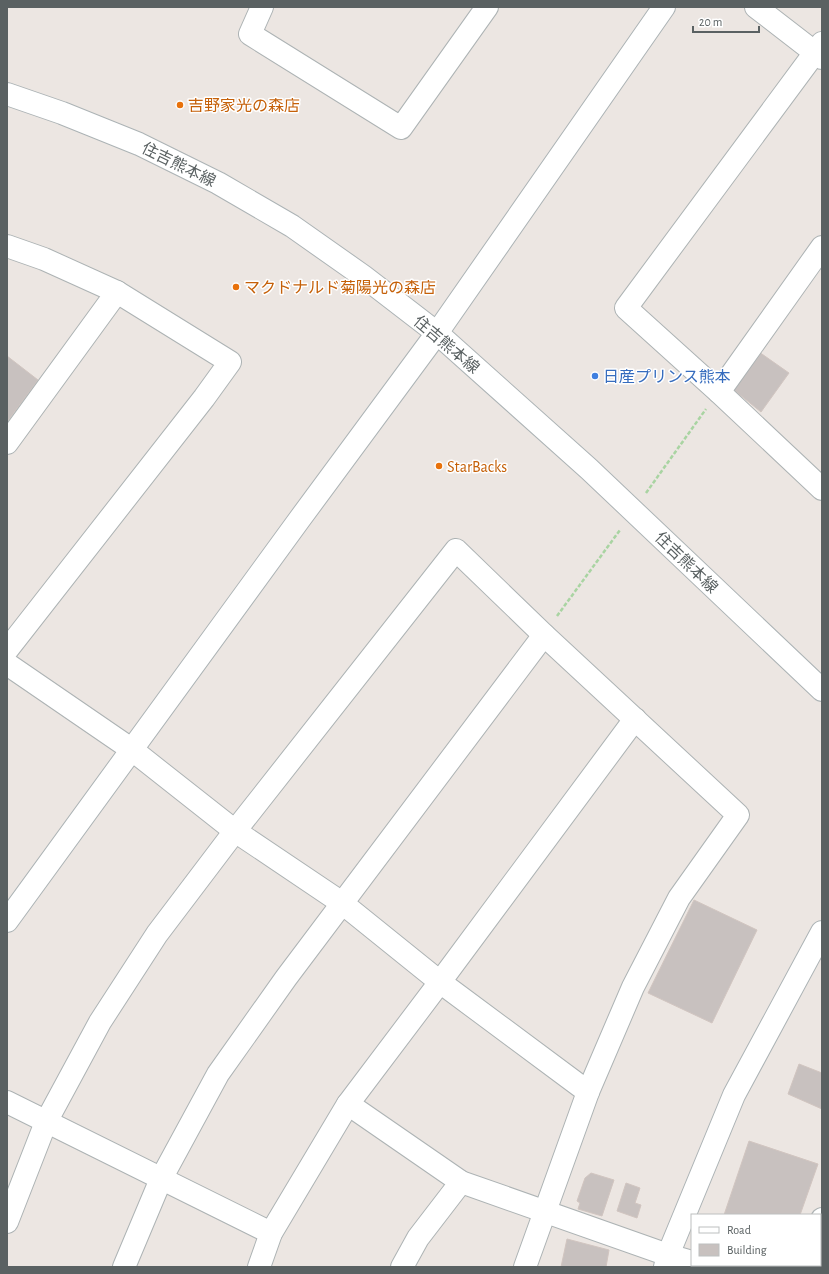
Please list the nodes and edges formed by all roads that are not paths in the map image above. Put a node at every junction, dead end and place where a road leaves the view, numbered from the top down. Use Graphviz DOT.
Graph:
graph roads {
  1 [pos="262,7"];
  2 [pos="487,7"];
  3 [pos="664,7"];
  4 [pos="756,7"];
  5 [pos="820,51"];
  6 [pos="7,94"];
  7 [pos="7,246"];
  8 [pos="822,248"];
  9 [pos="117,292"];
  10 [pos="437,333"];
  11 [pos="719,392"];
  12 [pos="7,443"];
  13 [pos="820,482"];
  14 [pos="544,635"];
  15 [pos="7,650"];
  16 [pos="7,664"];
  17 [pos="822,690"];
  18 [pos="635,719"];
  19 [pos="131,749"];
  20 [pos="235,831"];
  21 [pos="342,903"];
  22 [pos="7,921"];
  23 [pos="822,932"];
  24 [pos="440,982"];
  25 [pos="588,1092"];
  26 [pos="7,1102"];
  27 [pos="348,1104"];
  28 [pos="46,1122"];
  29 [pos="161,1179"];
  30 [pos="461,1182"];
  31 [pos="546,1211"];
  32 [pos="7,1222"];
  33 [pos="271,1233"];
  34 [pos="666,1261"];
  35 [pos="691,1262"];
  36 [pos="124,1267"];
  37 [pos="259,1267"];
  38 [pos="402,1267"];
  39 [pos="525,1267"];
  1 -- 2 [label="street"];
  3 -- 10 [label="street"];
  4 -- 5 [label="street"];
  5 -- 11 [label="street"];
  6 -- 10 [label="street, 住吉熊本線"];
  7 -- 9 [label="street"];
  8 -- 11 [label="street"];
  9 -- 12 [label="street"];
  9 -- 15 [label="street"];
  10 -- 17 [label="street, 住吉熊本線"];
  10 -- 19 [label="street"];
  11 -- 13 [label="street"];
  14 -- 18 [label="street"];
  14 -- 20 [label="street"];
  14 -- 21 [label="street"];
  16 -- 19 [label="street"];
  18 -- 24 [label="street"];
  18 -- 25 [label="street"];
  19 -- 20 [label="street"];
  19 -- 22 [label="street"];
  20 -- 21 [label="street"];
  20 -- 28 [label="street"];
  21 -- 24 [label="street"];
  21 -- 29 [label="street"];
  23 -- 34 [label="street"];
  24 -- 25 [label="street"];
  24 -- 27 [label="street"];
  25 -- 31 [label="street"];
  26 -- 28 [label="street"];
  27 -- 30 [label="street"];
  27 -- 33 [label="street"];
  28 -- 29 [label="street"];
  28 -- 32 [label="street"];
  29 -- 33 [label="street"];
  29 -- 36 [label="street"];
  30 -- 31 [label="street"];
  30 -- 38 [label="street"];
  31 -- 34 [label="street"];
  31 -- 39 [label="street"];
  33 -- 37 [label="street"];
  34 -- 35 [label="street"];
}
